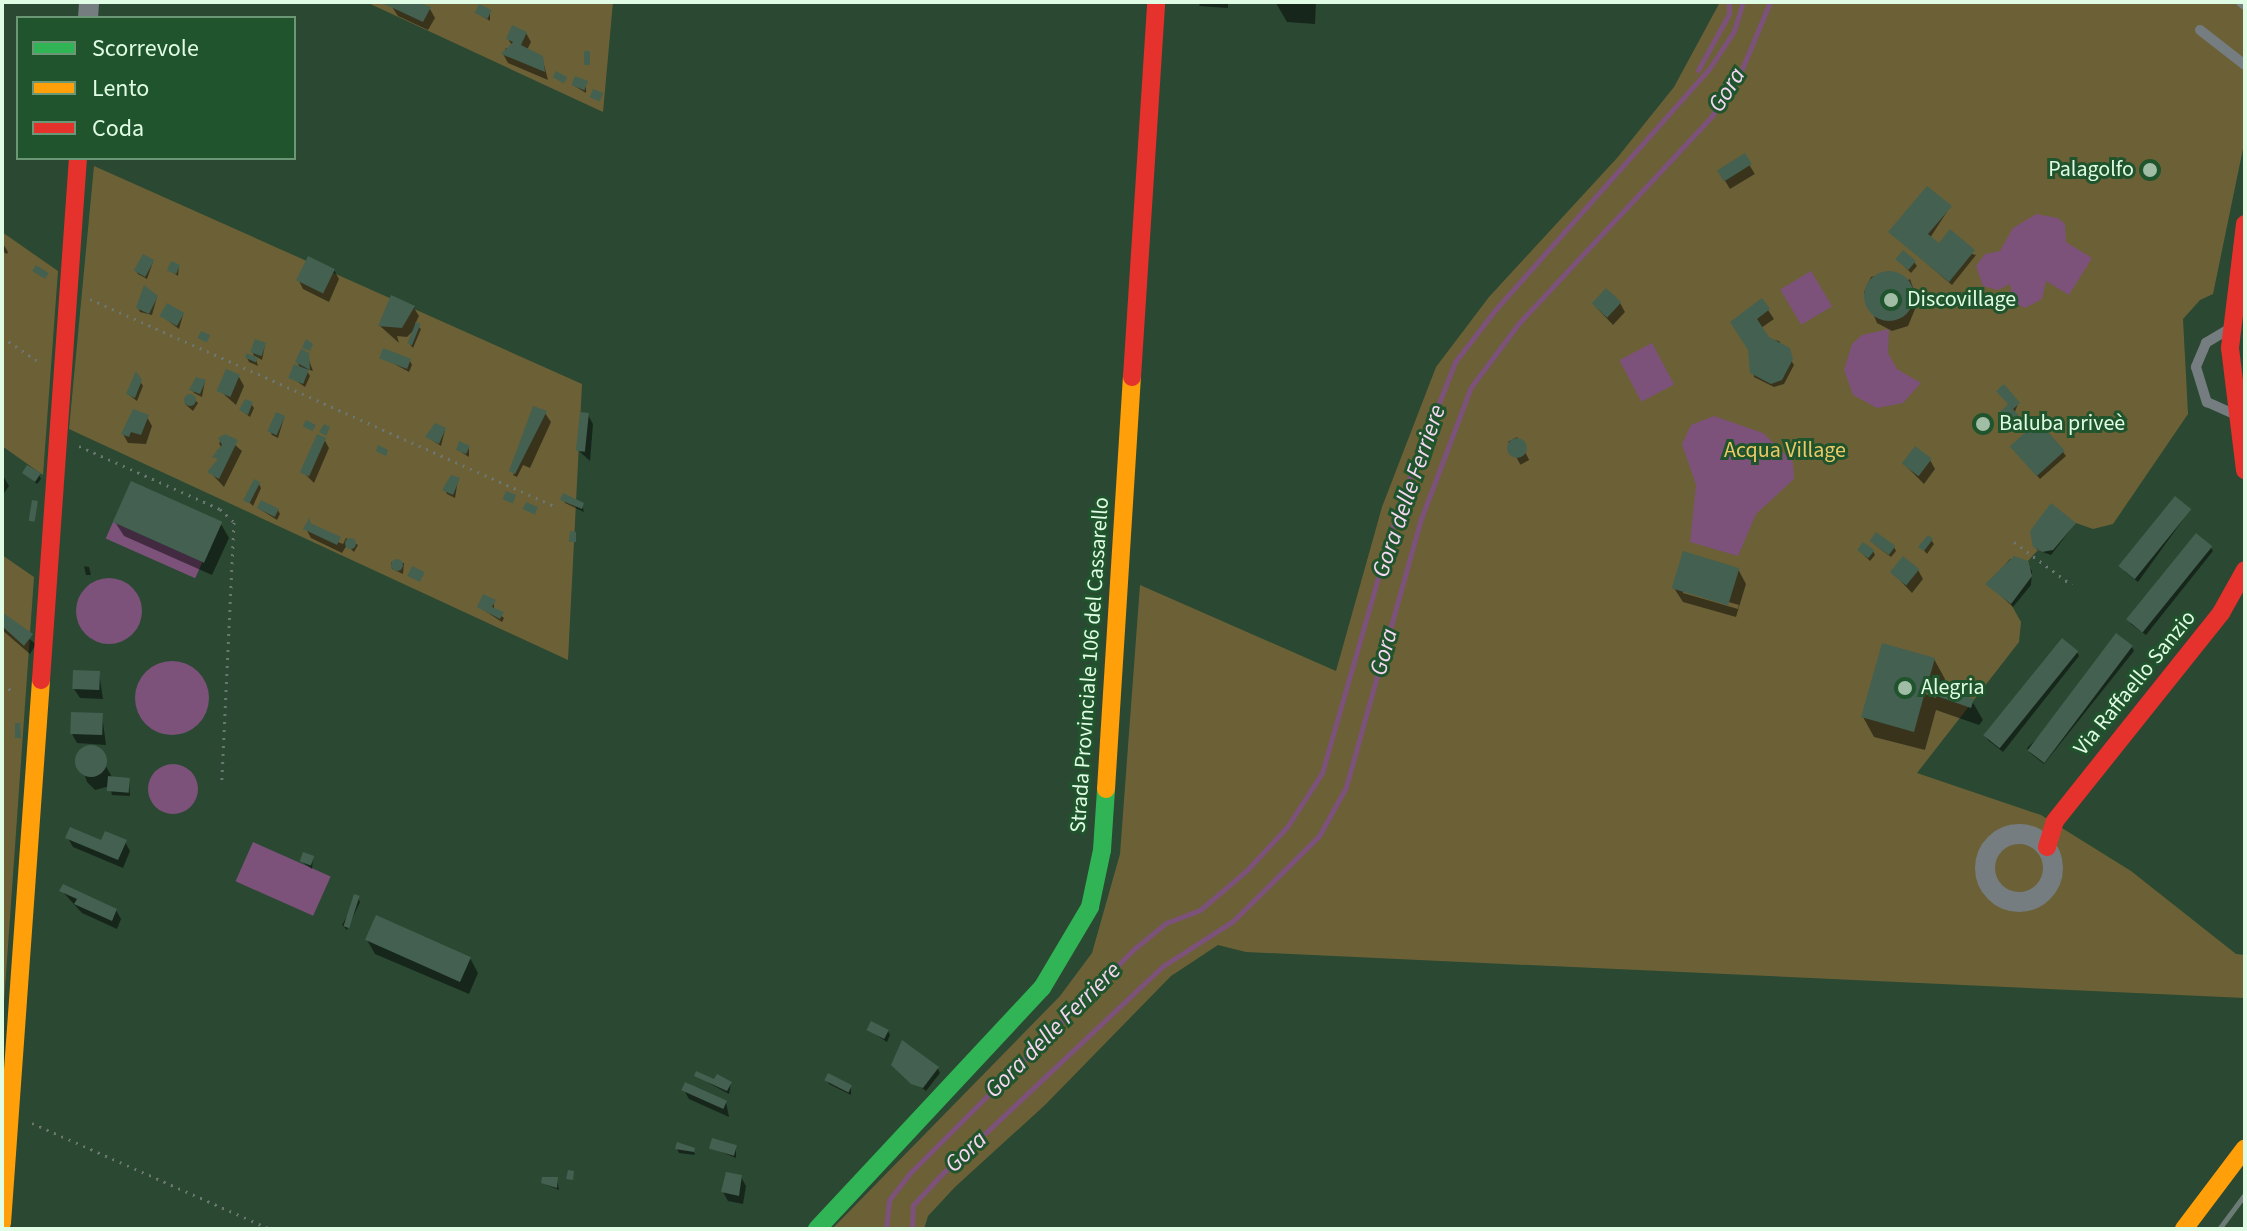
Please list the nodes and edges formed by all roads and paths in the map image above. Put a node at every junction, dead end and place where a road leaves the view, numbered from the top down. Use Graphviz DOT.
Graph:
graph roads {
  1 [pos="1156,2"];
  2 [pos="2200,30"];
  3 [pos="2245,64"];
  4 [pos="78,160"];
  5 [pos="2245,224"];
  6 [pos="68,289"];
  7 [pos="2231,328"];
  8 [pos="2,337"];
  9 [pos="62,378"];
  10 [pos="2236,415"];
  11 [pos="58,437"];
  12 [pos="2245,470"];
  13 [pos="554,506"];
  14 [pos="2014,542"];
  15 [pos="2245,570"];
  16 [pos="2072,585"];
  17 [pos="222,781"];
  18 [pos="2055,821"];
  19 [pos="2039,842"];
  20 [pos="10,1114"];
  21 [pos="2245,1148"];
  22 [pos="2,1223"];
  23 [pos="268,1228"];
  24 [pos="817,1229"];
  25 [pos="2184,1229"];
  1 -- 24 [label="street, Strada Provinciale 106 del Cassarello"];
  2 -- 3 [label="lane"];
  4 -- 6 [label="street"];
  5 -- 7 [label="street"];
  6 -- 9 [label="street"];
  6 -- 13 [label="path"];
  7 -- 10 [label="street"];
  7 -- 10 [label="lane"];
  8 -- 9 [label="path"];
  9 -- 11 [label="street"];
  10 -- 12 [label="street"];
  11 -- 17 [label="path"];
  11 -- 20 [label="street"];
  14 -- 16 [label="path"];
  15 -- 18 [label="street, Via Raffaello Sanzio"];
  18 -- 19 [label="street, Via Raffaello Sanzio"];
  20 -- 22 [label="street"];
  20 -- 23 [label="path"];
  21 -- 25 [label="street"];
}
